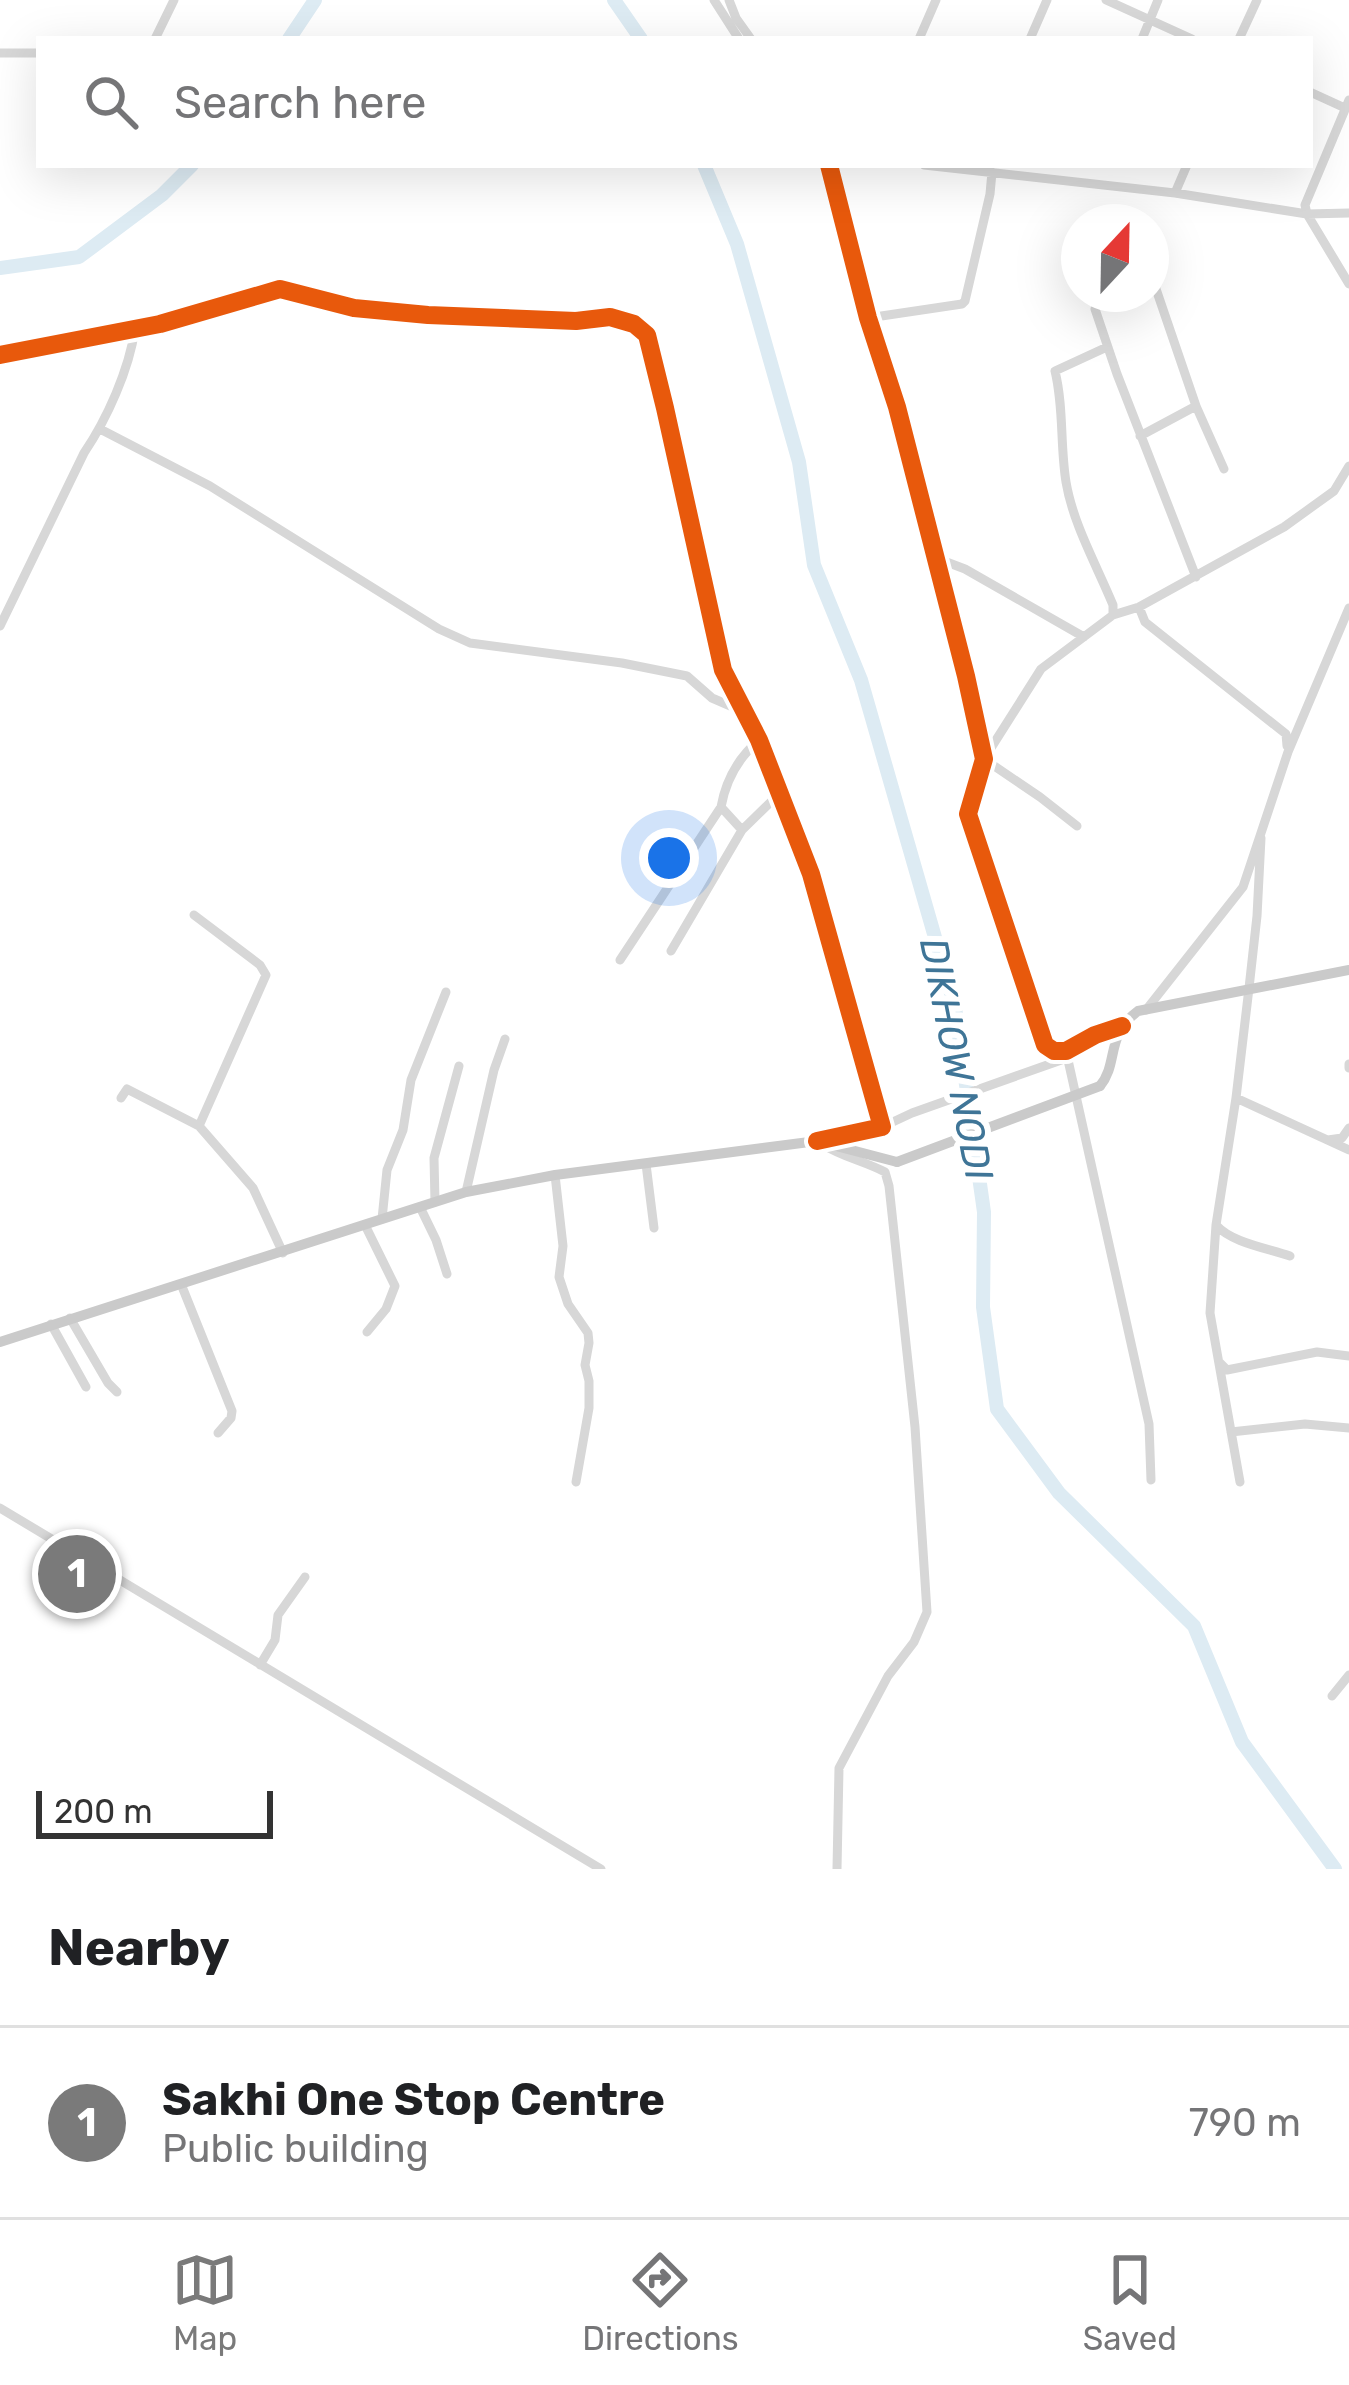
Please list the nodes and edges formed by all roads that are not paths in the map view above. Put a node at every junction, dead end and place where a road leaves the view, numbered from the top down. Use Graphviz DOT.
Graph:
graph roads {
  1 [pos="174,0"];
  2 [pos="714,0"];
  3 [pos="729,0"];
  4 [pos="936,0"];
  5 [pos="1047,0"];
  6 [pos="1106,0"];
  7 [pos="1158,0"];
  8 [pos="1257,0"];
  9 [pos="1150,21"];
  10 [pos="156,36"];
  11 [pos="737,36"];
  12 [pos="749,36"];
  13 [pos="920,36"];
  14 [pos="1031,36"];
  15 [pos="1143,36"];
  16 [pos="1185,36"];
  17 [pos="1240,36"];
  18 [pos="0,53"];
  19 [pos="36,53"];
  20 [pos="1313,93"];
  21 [pos="1347,104"];
  22 [pos="830,168"];
  23 [pos="976,168"];
  24 [pos="1091,168"];
  25 [pos="1185,168"];
  26 [pos="992,172"];
  27 [pos="1085,182"];
  28 [pos="1175,193"];
  29 [pos="1349,213"];
  30 [pos="1307,214"];
  31 [pos="1349,284"];
  32 [pos="1096,312"];
  33 [pos="1164,312"];
  34 [pos="868,318"];
  35 [pos="135,329"];
  36 [pos="1107,346"];
  37 [pos="0,355"];
  38 [pos="1196,406"];
  39 [pos="100,429"];
  40 [pos="1140,436"];
  41 [pos="1349,466"];
  42 [pos="1223,469"];
  43 [pos="936,558"];
  44 [pos="1196,577"];
  45 [pos="1138,607"];
  46 [pos="1348,613"];
  47 [pos="1113,615"];
  48 [pos="0,626"];
  49 [pos="1084,637"];
  50 [pos="746,714"];
  51 [pos="759,740"];
  52 [pos="1288,752"];
  53 [pos="984,759"];
  54 [pos="780,794"];
  55 [pos="721,807"];
  56 [pos="1077,826"];
  57 [pos="742,830"];
  58 [pos="1261,838"];
  59 [pos="194,915"];
  60 [pos="671,951"];
  61 [pos="620,960"];
  62 [pos="1349,970"];
  63 [pos="1250,988"];
  64 [pos="446,992"];
  65 [pos="1146,1010"];
  66 [pos="1122,1026"];
  67 [pos="505,1039"];
  68 [pos="1064,1057"];
  69 [pos="459,1066"];
  70 [pos="1236,1098"];
  71 [pos="121,1099"];
  72 [pos="200,1126"];
  73 [pos="882,1127"];
  74 [pos="1349,1128"];
  75 [pos="1328,1140"];
  76 [pos="817,1141"];
  77 [pos="1349,1150"];
  78 [pos="646,1164"];
  79 [pos="555,1175"];
  80 [pos="466,1192"];
  81 [pos="434,1202"];
  82 [pos="420,1207"];
  83 [pos="382,1219"];
  84 [pos="365,1225"];
  85 [pos="1216,1225"];
  86 [pos="654,1228"];
  87 [pos="283,1252"];
  88 [pos="1290,1256"];
  89 [pos="447,1274"];
  90 [pos="181,1284"];
  91 [pos="70,1318"];
  92 [pos="52,1324"];
  93 [pos="368,1332"];
  94 [pos="0,1342"];
  95 [pos="1349,1355"];
  96 [pos="1220,1363"];
  97 [pos="86,1387"];
  98 [pos="117,1392"];
  99 [pos="1349,1428"];
  100 [pos="218,1432"];
  101 [pos="1231,1432"];
  102 [pos="1151,1480"];
  103 [pos="576,1482"];
  104 [pos="1240,1482"];
  105 [pos="0,1508"];
  106 [pos="304,1577"];
  107 [pos="260,1664"];
  108 [pos="1349,1675"];
  109 [pos="1332,1696"];
  110 [pos="601,1869"];
  111 [pos="837,1869"];
  1 -- 10 [label="street"];
  2 -- 11 [label="street"];
  3 -- 12 [label="street"];
  4 -- 13 [label="street"];
  5 -- 14 [label="street"];
  6 -- 9 [label="street"];
  7 -- 9 [label="street"];
  8 -- 17 [label="street"];
  9 -- 15 [label="street"];
  9 -- 16 [label="street"];
  18 -- 19 [label="street"];
  20 -- 21 [label="street"];
  21 -- 30 [label="street"];
  22 -- 34 [label="street"];
  23 -- 26 [label="street"];
  24 -- 27 [label="street"];
  25 -- 28 [label="street"];
  26 -- 27 [label="street"];
  26 -- 34 [label="street"];
  27 -- 28 [label="street"];
  28 -- 30 [label="street"];
  29 -- 30 [label="street"];
  30 -- 31 [label="street"];
  32 -- 36 [label="street"];
  33 -- 38 [label="street"];
  34 -- 43 [label="street"];
  35 -- 37 [label="street"];
  35 -- 39 [label="street"];
  35 -- 50 [label="street"];
  36 -- 40 [label="street"];
  36 -- 47 [label="street"];
  38 -- 40 [label="street"];
  38 -- 42 [label="street"];
  39 -- 48 [label="street"];
  39 -- 50 [label="street"];
  40 -- 44 [label="street"];
  41 -- 44 [label="street"];
  43 -- 49 [label="street"];
  43 -- 53 [label="street"];
  44 -- 45 [label="street"];
  45 -- 47 [label="street"];
  45 -- 52 [label="street"];
  46 -- 52 [label="street"];
  47 -- 49 [label="street"];
  49 -- 53 [label="street"];
  50 -- 51 [label="street"];
  51 -- 54 [label="street"];
  51 -- 55 [label="street"];
  52 -- 58 [label="street"];
  53 -- 56 [label="street"];
  53 -- 68 [label="street"];
  54 -- 57 [label="street"];
  54 -- 73 [label="street"];
  55 -- 57 [label="street"];
  55 -- 61 [label="street"];
  57 -- 60 [label="street"];
  58 -- 63 [label="street"];
  58 -- 65 [label="street"];
  59 -- 72 [label="street"];
  62 -- 63 [label="main road"];
  63 -- 65 [label="main road"];
  63 -- 70 [label="street"];
  64 -- 83 [label="street"];
  65 -- 66 [label="main road"];
  66 -- 68 [label="street"];
  66 -- 76 [label="main road, bridge"];
  67 -- 80 [label="street"];
  68 -- 73 [label="street"];
  68 -- 102 [label="street"];
  69 -- 81 [label="street"];
  70 -- 75 [label="street"];
  70 -- 85 [label="street"];
  71 -- 72 [label="street"];
  72 -- 87 [label="street"];
  73 -- 76 [label="street"];
  74 -- 75 [label="street"];
  75 -- 77 [label="street"];
  76 -- 78 [label="main road"];
  76 -- 111 [label="street"];
  78 -- 79 [label="main road"];
  78 -- 86 [label="street"];
  79 -- 80 [label="main road"];
  79 -- 103 [label="street"];
  80 -- 81 [label="main road"];
  81 -- 82 [label="main road"];
  82 -- 83 [label="main road"];
  82 -- 89 [label="street"];
  83 -- 84 [label="main road"];
  84 -- 87 [label="main road"];
  84 -- 93 [label="street"];
  85 -- 88 [label="street"];
  85 -- 96 [label="street"];
  87 -- 90 [label="main road"];
  90 -- 91 [label="main road"];
  90 -- 100 [label="street"];
  91 -- 92 [label="main road"];
  91 -- 98 [label="street"];
  92 -- 94 [label="main road"];
  92 -- 97 [label="street"];
  95 -- 96 [label="street"];
  96 -- 101 [label="street"];
  99 -- 101 [label="street"];
  101 -- 104 [label="street"];
  105 -- 107 [label="street"];
  106 -- 107 [label="street"];
  107 -- 110 [label="street"];
  108 -- 109 [label="street"];
}
